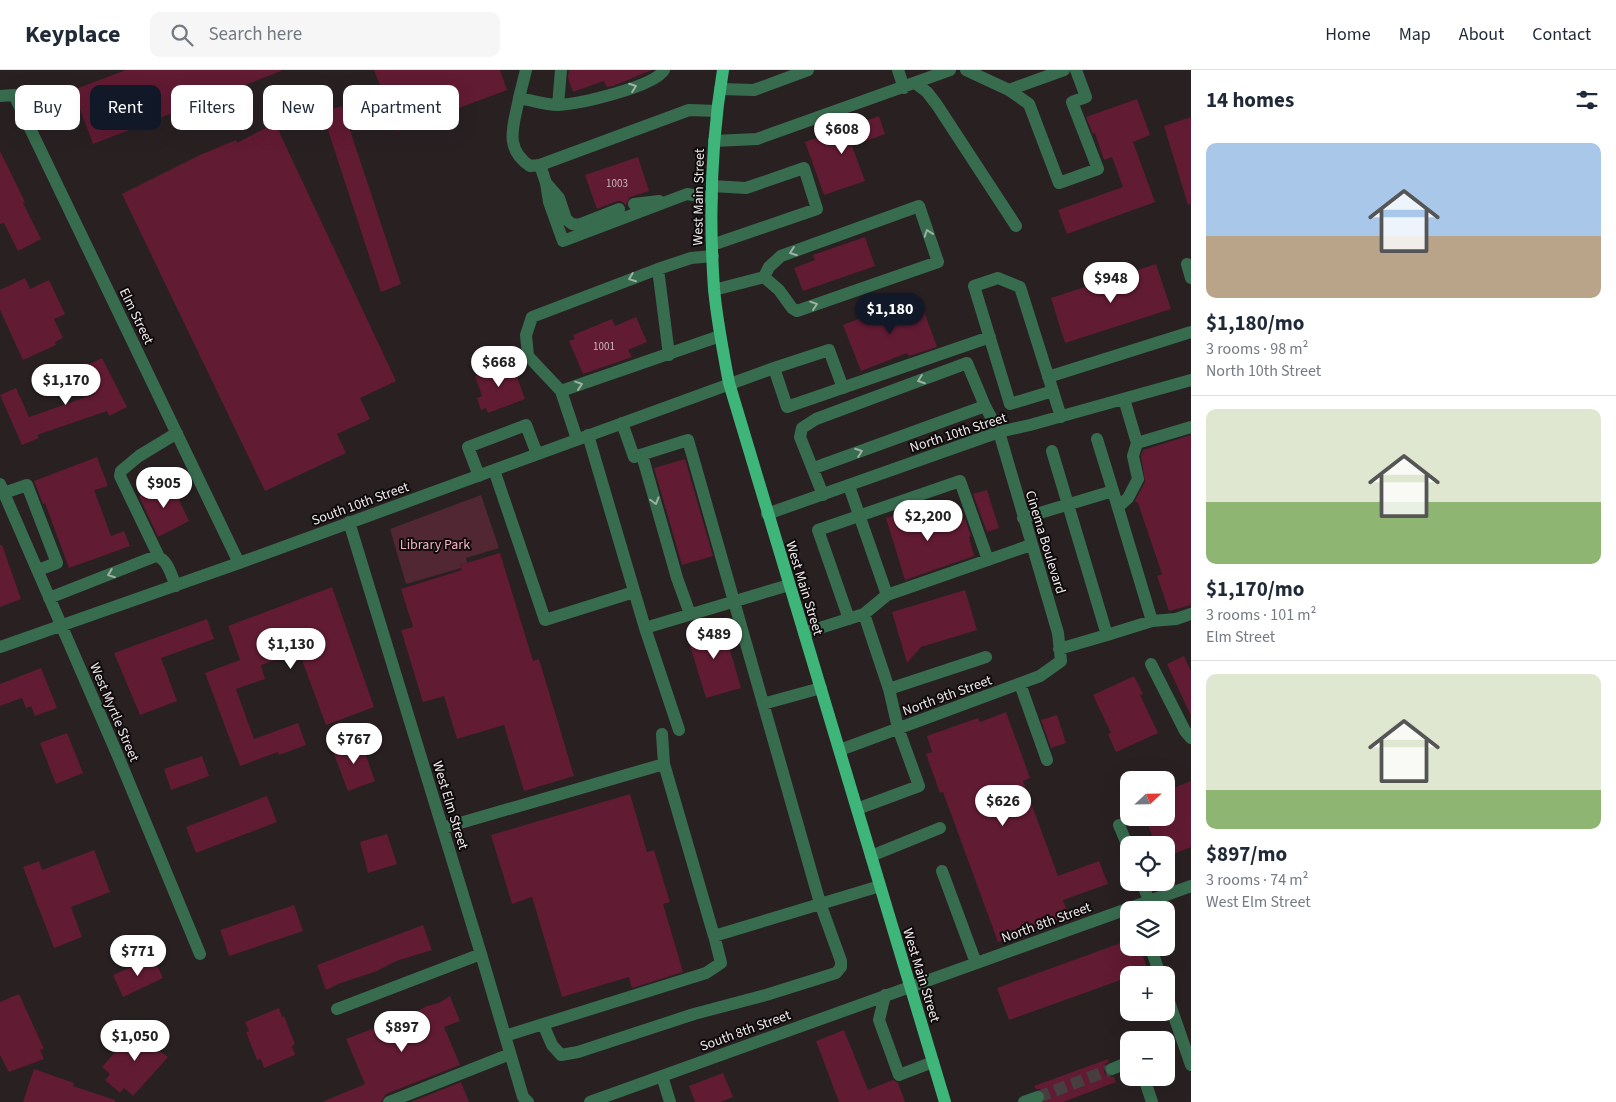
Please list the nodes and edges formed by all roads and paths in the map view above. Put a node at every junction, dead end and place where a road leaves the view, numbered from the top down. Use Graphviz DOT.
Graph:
graph roads {
  1 [pos="526,70"];
  2 [pos="561,70"];
  3 [pos="664,70"];
  4 [pos="723,70"];
  5 [pos="808,70"];
  6 [pos="898,70"];
  7 [pos="950,70"];
  8 [pos="966,70"];
  9 [pos="1064,70"];
  10 [pos="1076,70"];
  11 [pos="791,73"];
  12 [pos="909,86"];
  13 [pos="720,89"];
  14 [pos="1009,90"];
  15 [pos="0,96"];
  16 [pos="519,98"];
  17 [pos="558,105"];
  18 [pos="717,111"];
  19 [pos="714,141"];
  20 [pos="540,165"];
  21 [pos="546,183"];
  22 [pos="712,192"];
  23 [pos="670,201"];
  24 [pos="634,204"];
  25 [pos="619,209"];
  26 [pos="1016,226"];
  27 [pos="712,250"];
  28 [pos="1187,264"];
  29 [pos="658,269"];
  30 [pos="764,277"];
  31 [pos="1191,278"];
  32 [pos="714,290"];
  33 [pos="1191,332"];
  34 [pos="720,336"];
  35 [pos="990,337"];
  36 [pos="669,355"];
  37 [pos="774,368"];
  38 [pos="1048,377"];
  39 [pos="1191,380"];
  40 [pos="729,383"];
  41 [pos="843,388"];
  42 [pos="560,391"];
  43 [pos="1053,391"];
  44 [pos="1124,399"];
  45 [pos="985,406"];
  46 [pos="1061,417"];
  47 [pos="622,423"];
  48 [pos="1191,427"];
  49 [pos="999,432"];
  50 [pos="177,433"];
  51 [pos="583,437"];
  52 [pos="1097,439"];
  53 [pos="1137,443"];
  54 [pos="1052,451"];
  55 [pos="537,454"];
  56 [pos="642,455"];
  57 [pos="814,468"];
  58 [pos="494,470"];
  59 [pos="479,476"];
  60 [pos="849,486"];
  61 [pos="2,488"];
  62 [pos="1113,491"];
  63 [pos="823,495"];
  64 [pos="1067,504"];
  65 [pos="1118,507"];
  66 [pos="767,514"];
  67 [pos="860,516"];
  68 [pos="1023,518"];
  69 [pos="349,522"];
  70 [pos="1031,546"];
  71 [pos="159,557"];
  72 [pos="988,560"];
  73 [pos="239,563"];
  74 [pos="38,570"];
  75 [pos="789,585"];
  76 [pos="176,586"];
  77 [pos="634,592"];
  78 [pos="887,595"];
  79 [pos="49,598"];
  80 [pos="734,601"];
  81 [pos="690,614"];
  82 [pos="864,614"];
  83 [pos="1191,614"];
  84 [pos="849,619"];
  85 [pos="1152,622"];
  86 [pos="62,625"];
  87 [pos="645,628"];
  88 [pos="804,633"];
  89 [pos="1107,635"];
  90 [pos="0,647"];
  91 [pos="1060,655"];
  92 [pos="986,657"];
  93 [pos="1151,664"];
  94 [pos="1020,684"];
  95 [pos="821,688"];
  96 [pos="888,689"];
  97 [pos="764,704"];
  98 [pos="898,728"];
  99 [pos="679,730"];
  100 [pos="662,734"];
  101 [pos="1191,738"];
  102 [pos="840,750"];
  103 [pos="1047,760"];
  104 [pos="664,764"];
  105 [pos="857,809"];
  106 [pos="443,828"];
  107 [pos="940,828"];
  108 [pos="871,856"];
  109 [pos="942,871"];
  110 [pos="880,886"];
  111 [pos="1191,886"];
  112 [pos="1145,891"];
  113 [pos="1149,901"];
  114 [pos="820,903"];
  115 [pos="1120,914"];
  116 [pos="714,935"];
  117 [pos="200,954"];
  118 [pos="481,954"];
  119 [pos="976,963"];
  120 [pos="910,986"];
  121 [pos="885,995"];
  122 [pos="337,1009"];
  123 [pos="1175,1019"];
  124 [pos="543,1024"];
  125 [pos="505,1036"];
  126 [pos="510,1054"];
  127 [pos="933,1062"];
  128 [pos="1191,1065"];
  129 [pos="1120,1066"];
  130 [pos="1112,1069"];
  131 [pos="662,1076"];
  132 [pos="1147,1086"];
  133 [pos="1038,1097"];
  134 [pos="525,1100"];
  135 [pos="389,1102"];
  136 [pos="590,1102"];
  137 [pos="670,1102"];
  138 [pos="945,1102"];
  139 [pos="1024,1102"];
  140 [pos="1152,1102"];
  1 -- 16 [label="street"];
  2 -- 17 [label="street"];
  17 -- 3 [label="street, one-way"];
  4 -- 13 [label="main road, West Main Street"];
  5 -- 11 [label="street"];
  6 -- 12 [label="street"];
  7 -- 12 [label="street"];
  8 -- 14 [label="street"];
  9 -- 14 [label="street"];
  10 -- 14 [label="street"];
  11 -- 13 [label="street"];
  12 -- 19 [label="street"];
  12 -- 26 [label="street"];
  13 -- 18 [label="main road, West Main Street"];
  15 -- 50 [label="street, Elm Street"];
  16 -- 17 [label="street"];
  16 -- 20 [label="street"];
  18 -- 19 [label="main road, West Main Street"];
  18 -- 20 [label="street"];
  19 -- 22 [label="main road, West Main Street"];
  20 -- 21 [label="street"];
  21 -- 23 [label="street"];
  21 -- 25 [label="street"];
  22 -- 23 [label="street"];
  22 -- 27 [label="main road, West Main Street"];
  22 -- 27 [label="street"];
  23 -- 24 [label="street"];
  27 -- 29 [label="street"];
  27 -- 32 [label="main road, West Main Street"];
  28 -- 31 [label="street"];
  29 -- 36 [label="street"];
  29 -- 42 [label="street, one-way"];
  30 -- 30 [label="street, one-way"];
  30 -- 32 [label="street"];
  32 -- 34 [label="main road, West Main Street"];
  33 -- 38 [label="street"];
  34 -- 36 [label="street"];
  34 -- 40 [label="main road, West Main Street"];
  35 -- 38 [label="street"];
  35 -- 41 [label="street"];
  35 -- 43 [label="street"];
  42 -- 36 [label="street, one-way"];
  37 -- 40 [label="street, South 10th Street"];
  37 -- 41 [label="street, South 10th Street"];
  37 -- 41 [label="street"];
  38 -- 43 [label="street"];
  39 -- 44 [label="street, North 10th Street"];
  40 -- 47 [label="street, South 10th Street"];
  40 -- 66 [label="main road, West Main Street"];
  42 -- 51 [label="street"];
  43 -- 46 [label="street"];
  44 -- 46 [label="street, North 10th Street"];
  44 -- 53 [label="street"];
  45 -- 49 [label="street, Cinema Boulevard"];
  57 -- 45 [label="street, one-way"];
  45 -- 57 [label="street, Cinema Boulevard, one-way"];
  46 -- 49 [label="street, North 10th Street"];
  47 -- 51 [label="street, South 10th Street"];
  47 -- 56 [label="street"];
  48 -- 53 [label="street"];
  49 -- 60 [label="street, North 10th Street"];
  49 -- 68 [label="street, Cinema Boulevard"];
  50 -- 71 [label="street"];
  50 -- 73 [label="street, Elm Street"];
  51 -- 55 [label="street, South 10th Street"];
  51 -- 77 [label="street"];
  52 -- 62 [label="street"];
  53 -- 65 [label="street"];
  54 -- 64 [label="street"];
  55 -- 58 [label="street, South 10th Street"];
  55 -- 59 [label="street"];
  56 -- 80 [label="street"];
  56 -- 81 [label="street, one-way"];
  57 -- 63 [label="street"];
  58 -- 59 [label="street, South 10th Street"];
  58 -- 77 [label="street"];
  59 -- 69 [label="street, South 10th Street"];
  60 -- 63 [label="street, North 10th Street"];
  60 -- 67 [label="street"];
  61 -- 74 [label="street, West Myrtle Street"];
  61 -- 74 [label="street"];
  62 -- 64 [label="street"];
  62 -- 65 [label="street"];
  63 -- 66 [label="street, North 10th Street"];
  64 -- 68 [label="street"];
  64 -- 89 [label="street"];
  65 -- 85 [label="street"];
  66 -- 75 [label="main road, West Main Street"];
  67 -- 72 [label="street"];
  67 -- 78 [label="street"];
  67 -- 84 [label="street"];
  68 -- 70 [label="street, Cinema Boulevard"];
  69 -- 73 [label="street, South 10th Street"];
  69 -- 106 [label="street, West Elm Street"];
  70 -- 72 [label="street"];
  70 -- 91 [label="street, Cinema Boulevard"];
  71 -- 76 [label="street"];
  71 -- 79 [label="street, one-way"];
  72 -- 78 [label="street"];
  73 -- 76 [label="street, South 10th Street"];
  74 -- 79 [label="street, West Myrtle Street"];
  75 -- 80 [label="street"];
  75 -- 88 [label="main road, West Main Street"];
  76 -- 86 [label="street, South 10th Street"];
  77 -- 87 [label="street"];
  78 -- 82 [label="street"];
  79 -- 86 [label="street, West Myrtle Street"];
  80 -- 81 [label="street"];
  80 -- 97 [label="street"];
  81 -- 87 [label="street"];
  82 -- 84 [label="street"];
  82 -- 96 [label="street"];
  83 -- 85 [label="street, North 9th Street"];
  84 -- 88 [label="street"];
  85 -- 89 [label="street, North 9th Street"];
  86 -- 90 [label="street, South 10th Street"];
  86 -- 117 [label="street, West Myrtle Street"];
  87 -- 99 [label="street"];
  88 -- 95 [label="main road, West Main Street"];
  89 -- 91 [label="street, North 9th Street"];
  91 -- 94 [label="street, North 9th Street"];
  92 -- 96 [label="street"];
  93 -- 101 [label="street"];
  94 -- 98 [label="street, North 9th Street"];
  94 -- 103 [label="street"];
  95 -- 97 [label="street"];
  95 -- 102 [label="main road, West Main Street"];
  96 -- 98 [label="street"];
  97 -- 114 [label="street"];
  98 -- 102 [label="street, North 9th Street"];
  98 -- 105 [label="street"];
  100 -- 104 [label="street"];
  102 -- 105 [label="main road, West Main Street"];
  104 -- 106 [label="street"];
  104 -- 116 [label="street"];
  105 -- 108 [label="main road, West Main Street"];
  106 -- 118 [label="street, West Elm Street"];
  107 -- 108 [label="street"];
  108 -- 110 [label="main road, West Main Street"];
  109 -- 119 [label="street"];
  110 -- 114 [label="street"];
  110 -- 120 [label="main road, West Main Street"];
  111 -- 113 [label="street, North 8th Street"];
  112 -- 113 [label="street"];
  114 -- 116 [label="street"];
  114 -- 124 [label="street"];
  115 -- 119 [label="street, North 8th Street"];
  116 -- 124 [label="street"];
  118 -- 122 [label="street"];
  118 -- 125 [label="street, West Elm Street"];
  119 -- 120 [label="street, North 8th Street"];
  120 -- 121 [label="street, South 8th Street"];
  120 -- 127 [label="main road, West Main Street"];
  121 -- 127 [label="street"];
  121 -- 131 [label="street, South 8th Street"];
  123 -- 128 [label="street"];
  124 -- 125 [label="street"];
  125 -- 126 [label="street, West Elm Street"];
  126 -- 134 [label="street, West Elm Street"];
  126 -- 135 [label="street"];
  127 -- 138 [label="main road, West Main Street"];
  129 -- 130 [label="street"];
  131 -- 136 [label="street, South 8th Street"];
  131 -- 137 [label="street"];
  132 -- 140 [label="street"];
  133 -- 139 [label="street"];
}
